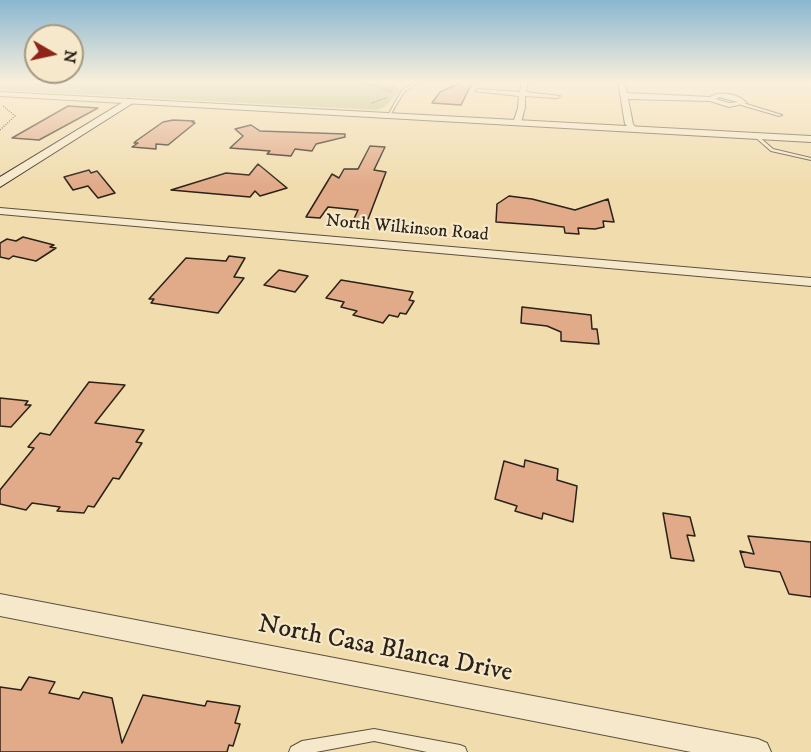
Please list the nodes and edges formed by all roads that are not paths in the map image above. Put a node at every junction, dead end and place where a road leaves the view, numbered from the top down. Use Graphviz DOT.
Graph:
graph roads {
  1 [pos="107,116"];
  2 [pos="390,116"];
  3 [pos="521,116"];
  4 [pos="628,116"];
  5 [pos="517,123"];
  6 [pos="633,129"];
  7 [pos="756,136"];
  8 [pos="811,139"];
  9 [pos="811,159"];
  10 [pos="0,183"];
  11 [pos="0,212"];
  12 [pos="811,282"];
  13 [pos="0,605"];
  14 [pos="296,752"];
  15 [pos="460,752"];
  16 [pos="758,752"];
  1 -- 10 [label="main road"];
  2 -- 5 [label="street"];
  3 -- 5 [label="street"];
  4 -- 6 [label="street"];
  5 -- 6 [label="street"];
  6 -- 7 [label="street"];
  7 -- 8 [label="street"];
  7 -- 9 [label="lane"];
  11 -- 12 [label="street, North Wilkinson Road"];
  13 -- 16 [label="street, North Casa Blanca Drive"];
  14 -- 15 [label="lane"];
}
